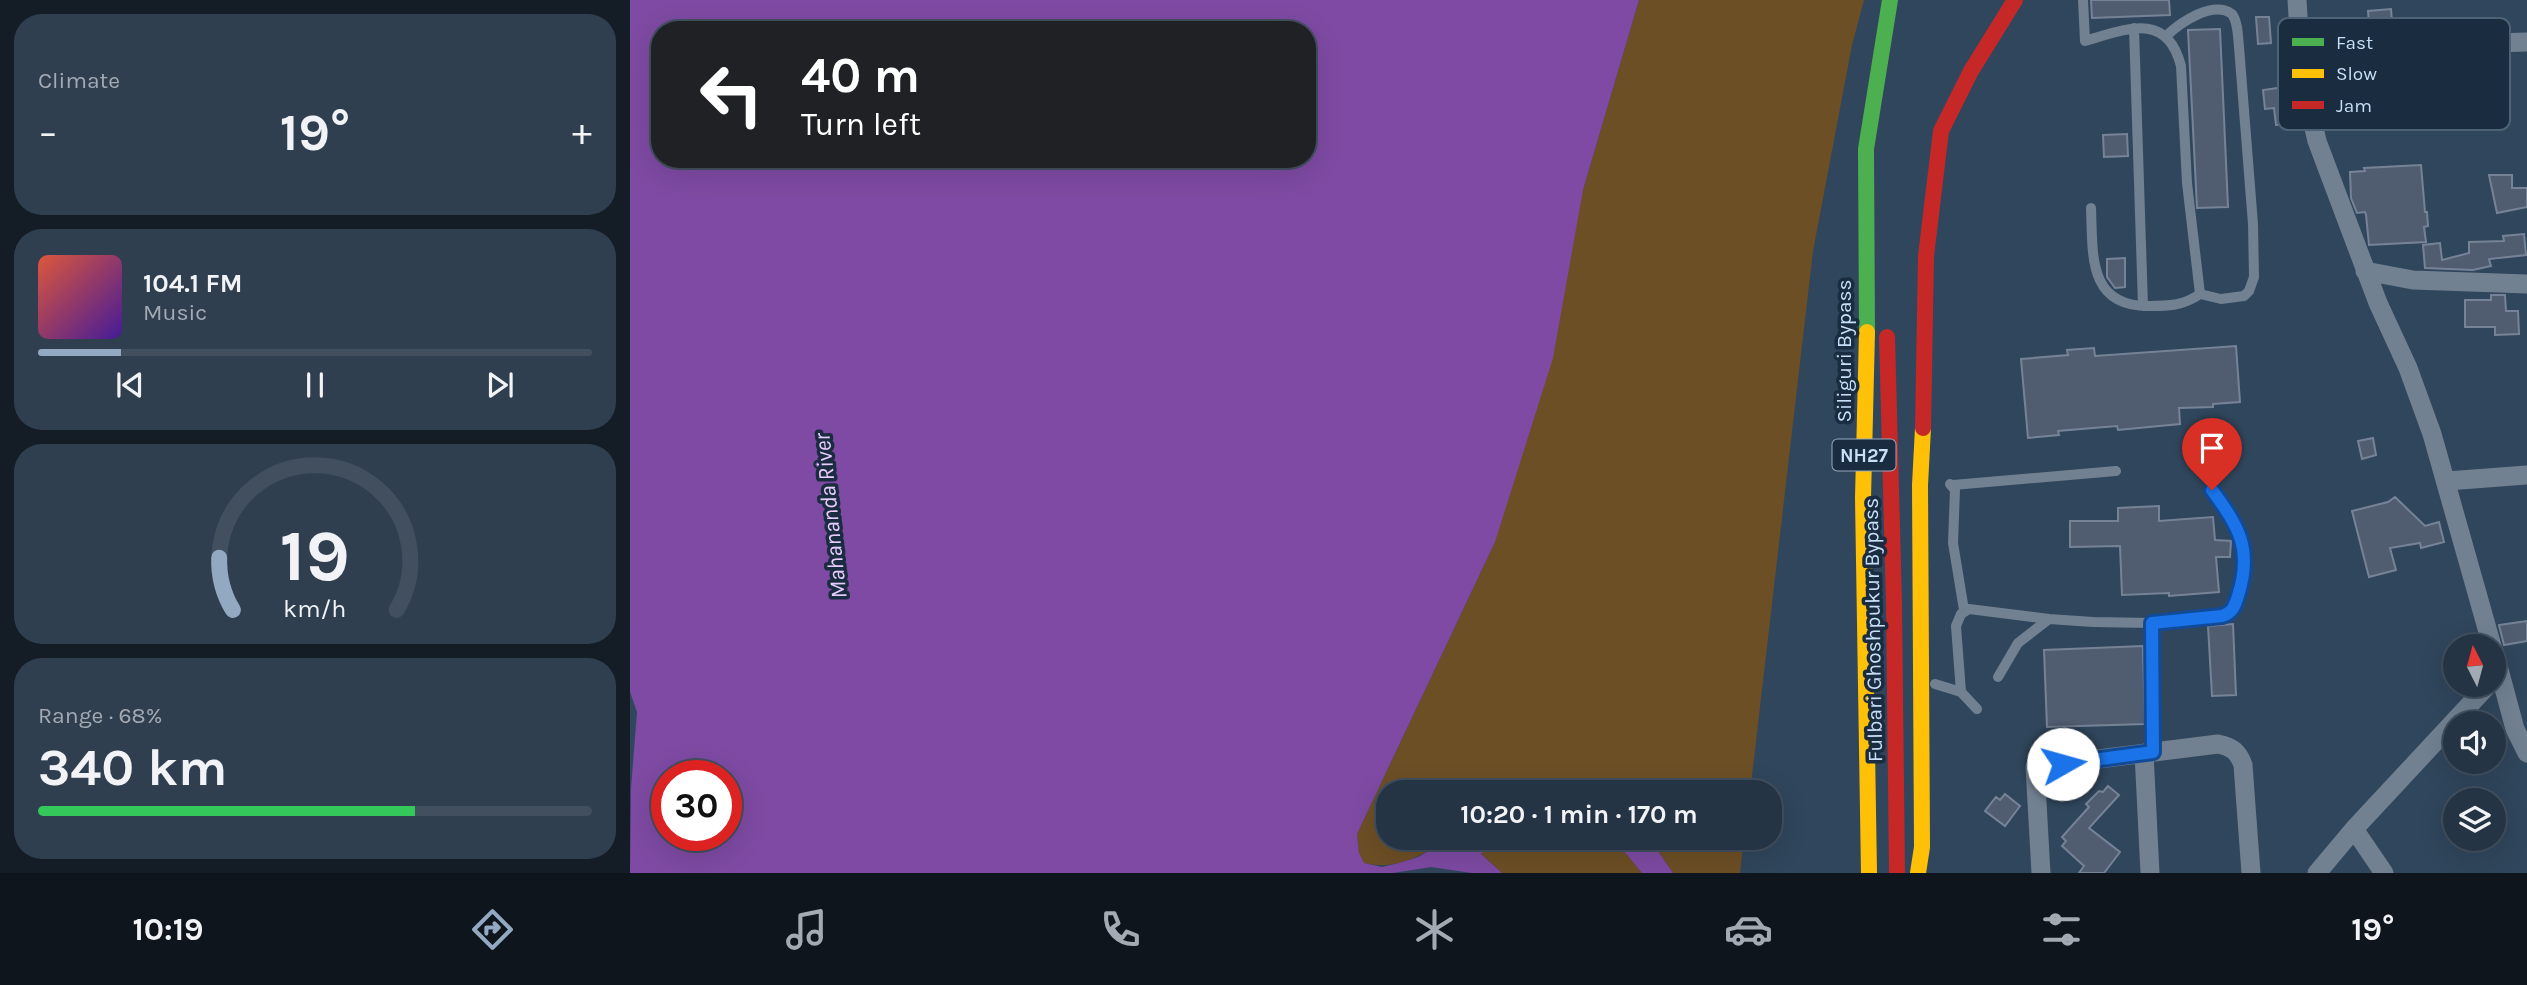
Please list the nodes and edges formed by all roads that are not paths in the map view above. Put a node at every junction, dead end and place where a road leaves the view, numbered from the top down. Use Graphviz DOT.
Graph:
graph roads {
  1 [pos="1890,0"];
  2 [pos="2015,0"];
  3 [pos="2083,0"];
  4 [pos="2297,0"];
  5 [pos="2298,18"];
  6 [pos="2134,28"];
  7 [pos="2166,36"];
  8 [pos="1885,38"];
  9 [pos="2314,130"];
  10 [pos="2091,208"];
  11 [pos="2365,271"];
  12 [pos="1883,282"];
  13 [pos="2527,284"];
  14 [pos="2200,294"];
  15 [pos="2143,306"];
  16 [pos="1886,320"];
  17 [pos="2116,471"];
  18 [pos="2527,475"];
  19 [pos="2446,481"];
  20 [pos="2212,490"];
  21 [pos="1964,610"];
  22 [pos="2049,620"];
  23 [pos="2152,623"];
  24 [pos="2489,634"];
  25 [pos="1998,677"];
  26 [pos="1935,684"];
  27 [pos="1961,692"];
  28 [pos="2477,697"];
  29 [pos="2502,697"];
  30 [pos="1977,709"];
  31 [pos="2149,752"];
  32 [pos="2527,753"];
  33 [pos="2354,829"];
  34 [pos="1921,868"];
  35 [pos="1869,873"];
  36 [pos="1897,873"];
  37 [pos="2041,873"];
  38 [pos="2150,873"];
  39 [pos="2250,873"];
  40 [pos="2317,873"];
  41 [pos="2384,873"];
  1 -- 8 [label="main road, Siliguri Bypass / NH27"];
  2 -- 34 [label="main road"];
  3 -- 6 [label="lane"];
  4 -- 5 [label="street"];
  6 -- 7 [label="lane"];
  6 -- 15 [label="lane"];
  7 -- 14 [label="lane"];
  7 -- 14 [label="lane"];
  8 -- 12 [label="main road"];
  8 -- 35 [label="main road, Siliguri Bypass / NH27"];
  9 -- 11 [label="street"];
  10 -- 15 [label="lane"];
  11 -- 13 [label="street"];
  11 -- 19 [label="street"];
  14 -- 15 [label="lane"];
  16 -- 36 [label="main road, Fulbari Ghoshpukur Bypass / NH27"];
  17 -- 21 [label="lane"];
  18 -- 19 [label="street"];
  19 -- 24 [label="street"];
  20 -- 23 [label="lane"];
  21 -- 22 [label="lane"];
  21 -- 27 [label="lane"];
  22 -- 23 [label="lane"];
  22 -- 25 [label="lane"];
  23 -- 31 [label="lane"];
  26 -- 27 [label="lane"];
  27 -- 30 [label="lane"];
  28 -- 33 [label="street"];
  29 -- 32 [label="street"];
  31 -- 37 [label="street"];
  31 -- 38 [label="street"];
  31 -- 39 [label="street"];
  33 -- 40 [label="street"];
  33 -- 41 [label="street"];
}
